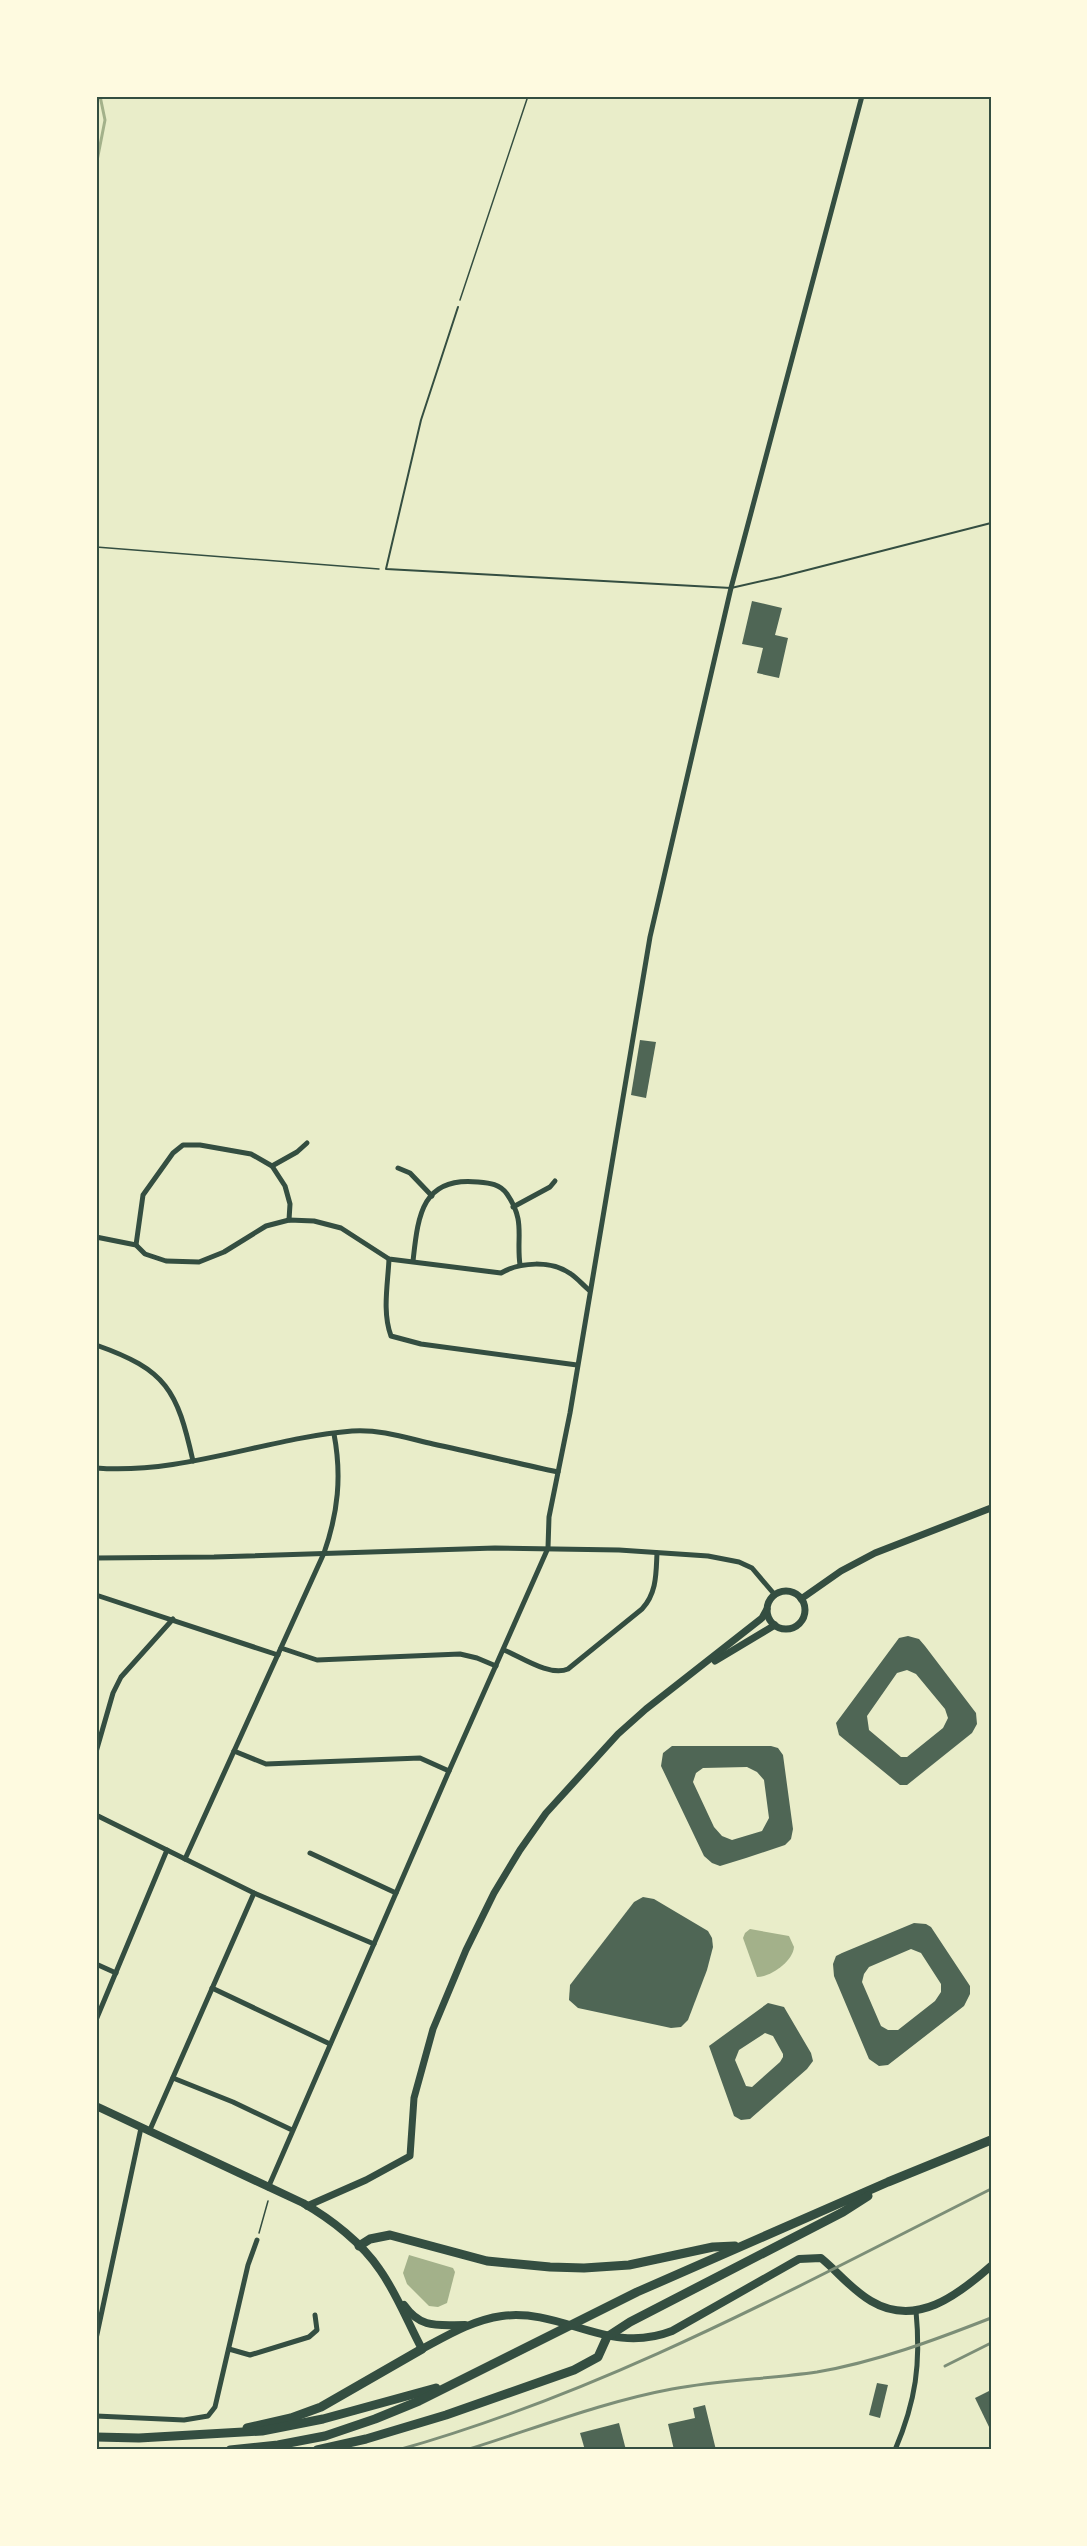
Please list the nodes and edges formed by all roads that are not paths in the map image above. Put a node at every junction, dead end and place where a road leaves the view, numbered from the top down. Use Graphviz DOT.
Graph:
graph roads {
  1 [pos="862,96"];
  2 [pos="458,307"];
  3 [pos="991,523"];
  4 [pos="731,588"];
  5 [pos="307,1143"];
  6 [pos="272,1166"];
  7 [pos="398,1168"];
  8 [pos="555,1181"];
  9 [pos="432,1196"];
  10 [pos="513,1207"];
  11 [pos="289,1220"];
  12 [pos="96,1237"];
  13 [pos="135,1245"];
  14 [pos="389,1259"];
  15 [pos="413,1261"];
  16 [pos="520,1265"];
  17 [pos="589,1290"];
  18 [pos="96,1345"];
  19 [pos="577,1365"];
  20 [pos="334,1434"];
  21 [pos="193,1461"];
  22 [pos="96,1468"];
  23 [pos="558,1472"];
  24 [pos="991,1508"];
  25 [pos="548,1548"];
  26 [pos="657,1552"];
  27 [pos="324,1553"];
  28 [pos="96,1558"];
  29 [pos="96,1594"];
  30 [pos="775,1595"];
  31 [pos="801,1599"];
  32 [pos="767,1609"];
  33 [pos="173,1619"];
  34 [pos="775,1625"];
  35 [pos="281,1648"];
  36 [pos="504,1650"];
  37 [pos="278,1655"];
  38 [pos="496,1666"];
  39 [pos="692,1675"];
  40 [pos="234,1751"];
  41 [pos="96,1752"];
  42 [pos="449,1771"];
  43 [pos="96,1815"];
  44 [pos="167,1850"];
  45 [pos="310,1853"];
  46 [pos="185,1859"];
  47 [pos="254,1893"];
  48 [pos="396,1893"];
  49 [pos="374,1944"];
  50 [pos="96,1964"];
  51 [pos="116,1973"];
  52 [pos="212,1988"];
  53 [pos="96,2020"];
  54 [pos="330,2044"];
  55 [pos="173,2078"];
  56 [pos="96,2106"];
  57 [pos="145,2130"];
  58 [pos="292,2130"];
  59 [pos="991,2140"];
  60 [pos="888,2182"];
  61 [pos="268,2188"];
  62 [pos="307,2206"];
  63 [pos="257,2240"];
  64 [pos="359,2246"];
  65 [pos="739,2246"];
  66 [pos="991,2266"];
  67 [pos="389,2284"];
  68 [pos="916,2310"];
  69 [pos="315,2315"];
  70 [pos="467,2325"];
  71 [pos="608,2337"];
  72 [pos="96,2339"];
  73 [pos="229,2349"];
  74 [pos="422,2349"];
  75 [pos="447,2386"];
  76 [pos="96,2416"];
  77 [pos="234,2432"];
  78 [pos="96,2437"];
  79 [pos="230,2450"];
  80 [pos="317,2450"];
  81 [pos="895,2450"];
  1 -- 4 [label="street"];
  2 -- 4 [label="lane"];
  3 -- 4 [label="lane"];
  4 -- 17 [label="street"];
  5 -- 6 [label="street"];
  6 -- 11 [label="street"];
  6 -- 13 [label="street"];
  7 -- 9 [label="street"];
  8 -- 10 [label="street"];
  9 -- 10 [label="street"];
  9 -- 15 [label="street"];
  10 -- 16 [label="street"];
  11 -- 13 [label="street"];
  11 -- 14 [label="street"];
  12 -- 13 [label="street"];
  14 -- 15 [label="street"];
  14 -- 19 [label="street"];
  15 -- 16 [label="street"];
  16 -- 17 [label="street"];
  17 -- 19 [label="street"];
  18 -- 21 [label="street"];
  19 -- 23 [label="street"];
  20 -- 21 [label="street"];
  20 -- 23 [label="street"];
  20 -- 27 [label="street"];
  21 -- 22 [label="street"];
  23 -- 25 [label="street"];
  24 -- 31 [label="street"];
  25 -- 26 [label="street"];
  25 -- 27 [label="street"];
  25 -- 36 [label="street"];
  26 -- 30 [label="street"];
  26 -- 36 [label="street"];
  27 -- 28 [label="street"];
  27 -- 35 [label="street"];
  29 -- 33 [label="street"];
  30 -- 31 [label="street"];
  30 -- 32 [label="street"];
  31 -- 34 [label="street"];
  32 -- 34 [label="street"];
  32 -- 39 [label="street"];
  33 -- 37 [label="street"];
  33 -- 41 [label="street"];
  34 -- 39 [label="street"];
  35 -- 37 [label="street"];
  35 -- 38 [label="street"];
  36 -- 38 [label="street"];
  37 -- 40 [label="street"];
  38 -- 42 [label="street"];
  39 -- 62 [label="street"];
  40 -- 42 [label="street"];
  40 -- 46 [label="street"];
  42 -- 48 [label="street"];
  43 -- 44 [label="street"];
  44 -- 46 [label="street"];
  44 -- 51 [label="street"];
  45 -- 48 [label="street"];
  46 -- 47 [label="street"];
  47 -- 49 [label="street"];
  47 -- 52 [label="street"];
  48 -- 49 [label="street"];
  49 -- 54 [label="street"];
  50 -- 51 [label="street"];
  51 -- 53 [label="street"];
  52 -- 54 [label="street"];
  52 -- 55 [label="street"];
  54 -- 58 [label="street"];
  55 -- 57 [label="street"];
  55 -- 58 [label="street"];
  56 -- 57 [label="main road"];
  57 -- 61 [label="main road"];
  57 -- 72 [label="street"];
  58 -- 61 [label="street"];
  59 -- 60 [label="highway"];
  60 -- 65 [label="highway"];
  60 -- 71 [label="highway"];
  61 -- 62 [label="main road"];
  62 -- 64 [label="main road"];
  63 -- 73 [label="street"];
  64 -- 65 [label="highway"];
  64 -- 67 [label="main road"];
  65 -- 75 [label="highway"];
  66 -- 68 [label="main road"];
  67 -- 70 [label="main road"];
  67 -- 74 [label="main road"];
  68 -- 71 [label="main road"];
  68 -- 81 [label="street"];
  69 -- 73 [label="street"];
  70 -- 71 [label="main road"];
  70 -- 74 [label="main road"];
  71 -- 80 [label="highway"];
  73 -- 76 [label="street"];
  74 -- 77 [label="highway"];
  75 -- 77 [label="highway"];
  75 -- 79 [label="highway"];
  77 -- 78 [label="highway"];
}
